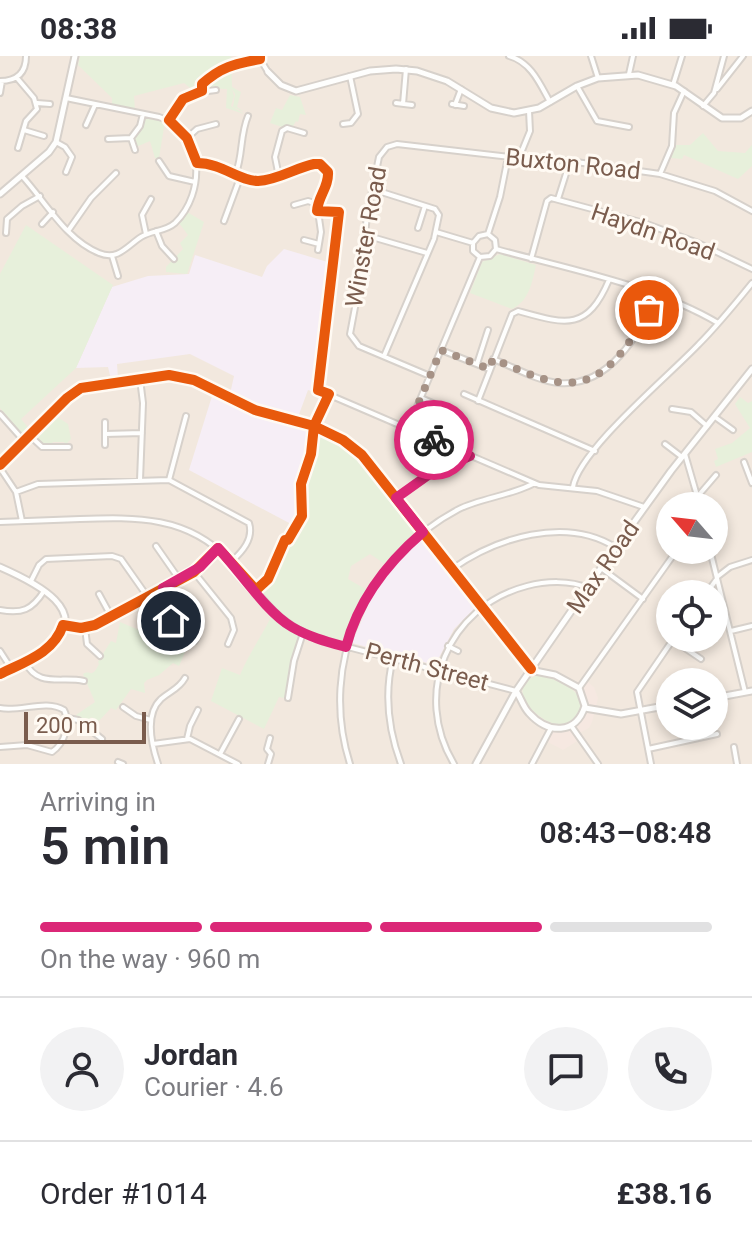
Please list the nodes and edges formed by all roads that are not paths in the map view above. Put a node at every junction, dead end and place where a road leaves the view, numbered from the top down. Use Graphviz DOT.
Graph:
graph roads {
  1 [pos="26,56"];
  2 [pos="75,56"];
  3 [pos="509,56"];
  4 [pos="591,56"];
  5 [pos="633,56"];
  6 [pos="682,56"];
  7 [pos="724,56"];
  8 [pos="743,56"];
  9 [pos="260,58"];
  10 [pos="406,69"];
  11 [pos="268,72"];
  12 [pos="629,74"];
  13 [pos="350,76"];
  14 [pos="17,78"];
  15 [pos="598,78"];
  16 [pos="1,81"];
  17 [pos="673,85"];
  18 [pos="577,86"];
  19 [pos="461,89"];
  20 [pos="216,90"];
  21 [pos="684,91"];
  22 [pos="0,93"];
  23 [pos="714,93"];
  24 [pos="66,98"];
  25 [pos="550,102"];
  26 [pos="37,103"];
  27 [pos="396,103"];
  28 [pos="50,104"];
  29 [pos="403,104"];
  30 [pos="95,105"];
  31 [pos="412,105"];
  32 [pos="464,106"];
  33 [pos="703,106"];
  34 [pos="529,111"];
  35 [pos="752,111"];
  36 [pos="143,114"];
  37 [pos="248,116"];
  38 [pos="169,120"];
  39 [pos="216,124"];
  40 [pos="343,124"];
  41 [pos="86,125"];
  42 [pos="629,127"];
  43 [pos="23,130"];
  44 [pos="304,133"];
  45 [pos="44,136"];
  46 [pos="131,138"];
  47 [pos="187,138"];
  48 [pos="108,139"];
  49 [pos="56,142"];
  50 [pos="387,147"];
  51 [pos="18,148"];
  52 [pos="135,150"];
  53 [pos="508,157"];
  54 [pos="519,158"];
  55 [pos="159,161"];
  56 [pos="570,161"];
  57 [pos="197,163"];
  58 [pos="66,172"];
  59 [pos="116,173"];
  60 [pos="238,174"];
  61 [pos="660,174"];
  62 [pos="22,176"];
  63 [pos="279,177"];
  64 [pos="195,182"];
  65 [pos="372,189"];
  66 [pos="1,191"];
  67 [pos="40,196"];
  68 [pos="151,199"];
  69 [pos="556,199"];
  70 [pos="317,204"];
  71 [pos="294,205"];
  72 [pos="425,206"];
  73 [pos="317,211"];
  74 [pos="752,211"];
  75 [pos="53,212"];
  76 [pos="339,212"];
  77 [pos="224,221"];
  78 [pos="42,224"];
  79 [pos="418,228"];
  80 [pos="68,231"];
  81 [pos="156,231"];
  82 [pos="436,232"];
  83 [pos="6,233"];
  84 [pos="146,234"];
  85 [pos="488,234"];
  86 [pos="365,235"];
  87 [pos="304,240"];
  88 [pos="473,243"];
  89 [pos="496,249"];
  90 [pos="427,253"];
  91 [pos="112,256"];
  92 [pos="480,257"];
  93 [pos="174,259"];
  94 [pos="531,259"];
  95 [pos="752,269"];
  96 [pos="118,276"];
  97 [pos="609,280"];
  98 [pos="752,283"];
  99 [pos="655,295"];
  100 [pos="718,323"];
  101 [pos="488,330"];
  102 [pos="441,350"];
  103 [pos="384,357"];
  104 [pos="493,359"];
  105 [pos="477,364"];
  106 [pos="489,369"];
  107 [pos="752,369"];
  108 [pos="430,376"];
  109 [pos="140,378"];
  110 [pos="318,390"];
  111 [pos="329,394"];
  112 [pos="464,394"];
  113 [pos="421,398"];
  114 [pos="478,401"];
  115 [pos="437,405"];
  116 [pos="672,409"];
  117 [pos="0,414"];
  118 [pos="186,416"];
  119 [pos="715,417"];
  120 [pos="105,422"];
  121 [pos="724,424"];
  122 [pos="314,426"];
  123 [pos="707,426"];
  124 [pos="408,428"];
  125 [pos="720,429"];
  126 [pos="733,430"];
  127 [pos="142,433"];
  128 [pos="105,434"];
  129 [pos="29,435"];
  130 [pos="24,441"];
  131 [pos="665,444"];
  132 [pos="105,445"];
  133 [pos="69,447"];
  134 [pos="595,451"];
  135 [pos="683,455"];
  136 [pos="470,456"];
  137 [pos="744,462"];
  138 [pos="0,466"];
  139 [pos="716,475"];
  140 [pos="524,479"];
  141 [pos="140,480"];
  142 [pos="169,480"];
  143 [pos="752,481"];
  144 [pos="534,483"];
  145 [pos="573,487"];
  146 [pos="522,489"];
  147 [pos="16,492"];
  148 [pos="697,492"];
  149 [pos="701,492"];
  150 [pos="396,498"];
  151 [pos="645,508"];
  152 [pos="22,521"];
  153 [pos="0,522"];
  154 [pos="423,532"];
  155 [pos="284,541"];
  156 [pos="617,547"];
  157 [pos="218,548"];
  158 [pos="152,553"];
  159 [pos="752,560"];
  160 [pos="231,562"];
  161 [pos="667,564"];
  162 [pos="714,564"];
  163 [pos="0,567"];
  164 [pos="601,568"];
  165 [pos="452,569"];
  166 [pos="194,572"];
  167 [pos="717,578"];
  168 [pos="179,579"];
  169 [pos="31,581"];
  170 [pos="163,588"];
  171 [pos="588,588"];
  172 [pos="45,589"];
  173 [pos="256,590"];
  174 [pos="99,594"];
  175 [pos="147,596"];
  176 [pos="643,599"];
  177 [pos="482,607"];
  178 [pos="0,610"];
  179 [pos="181,615"];
  180 [pos="111,617"];
  181 [pos="171,624"];
  182 [pos="63,625"];
  183 [pos="752,626"];
  184 [pos="85,627"];
  185 [pos="731,631"];
  186 [pos="303,633"];
  187 [pos="195,641"];
  188 [pos="228,644"];
  189 [pos="448,646"];
  190 [pos="346,647"];
  191 [pos="0,651"];
  192 [pos="458,651"];
  193 [pos="665,652"];
  194 [pos="692,652"];
  195 [pos="96,656"];
  196 [pos="393,658"];
  197 [pos="701,659"];
  198 [pos="25,662"];
  199 [pos="11,668"];
  200 [pos="439,670"];
  201 [pos="530,670"];
  202 [pos="0,674"];
  203 [pos="185,678"];
  204 [pos="84,681"];
  205 [pos="579,688"];
  206 [pos="516,691"];
  207 [pos="748,692"];
  208 [pos="728,696"];
  209 [pos="288,698"];
  210 [pos="123,707"];
  211 [pos="0,708"];
  212 [pos="585,708"];
  213 [pos="656,708"];
  214 [pos="198,710"];
  215 [pos="640,711"];
  216 [pos="68,718"];
  217 [pos="239,719"];
  218 [pos="151,720"];
  219 [pos="572,727"];
  220 [pos="551,728"];
  221 [pos="270,738"];
  222 [pos="102,739"];
  223 [pos="187,739"];
  224 [pos="689,740"];
  225 [pos="153,744"];
  226 [pos="0,747"];
  227 [pos="734,747"];
  228 [pos="648,749"];
  229 [pos="220,754"];
  230 [pos="158,764"];
  231 [pos="238,764"];
  232 [pos="268,764"];
  233 [pos="350,764"];
  234 [pos="401,764"];
  235 [pos="454,764"];
  236 [pos="476,764"];
  237 [pos="532,764"];
  238 [pos="598,764"];
  239 [pos="651,764"];
  240 [pos="737,764"];
  1 -- 14 [label="street"];
  2 -- 24 [label="street"];
  3 -- 25 [label="street"];
  4 -- 15 [label="street"];
  5 -- 12 [label="street"];
  6 -- 17 [label="street"];
  7 -- 23 [label="street"];
  8 -- 23 [label="street"];
  9 -- 11 [label="street"];
  10 -- 13 [label="street"];
  10 -- 19 [label="street"];
  10 -- 29 [label="street"];
  11 -- 13 [label="street"];
  12 -- 15 [label="street"];
  12 -- 17 [label="street"];
  13 -- 40 [label="street"];
  14 -- 16 [label="street"];
  14 -- 26 [label="street"];
  15 -- 18 [label="street"];
  16 -- 22 [label="street"];
  17 -- 21 [label="street"];
  18 -- 25 [label="street"];
  18 -- 42 [label="street"];
  19 -- 32 [label="street"];
  19 -- 34 [label="street"];
  20 -- 38 [label="street"];
  21 -- 33 [label="street"];
  21 -- 61 [label="street"];
  23 -- 33 [label="street"];
  24 -- 30 [label="street"];
  24 -- 49 [label="street"];
  25 -- 34 [label="street"];
  26 -- 28 [label="street"];
  26 -- 43 [label="street"];
  27 -- 29 [label="street"];
  29 -- 31 [label="street"];
  30 -- 36 [label="street"];
  30 -- 41 [label="street"];
  33 -- 35 [label="street"];
  34 -- 54 [label="street"];
  36 -- 38 [label="street"];
  36 -- 46 [label="street"];
  37 -- 60 [label="street"];
  38 -- 47 [label="street"];
  39 -- 47 [label="street"];
  43 -- 45 [label="street"];
  43 -- 51 [label="street"];
  44 -- 63 [label="street"];
  46 -- 48 [label="street"];
  46 -- 52 [label="street"];
  47 -- 57 [label="street"];
  49 -- 58 [label="street"];
  49 -- 62 [label="street"];
  50 -- 53 [label="street, Buxton Road"];
  50 -- 65 [label="street, Winster Road"];
  53 -- 54 [label="street, Buxton Road"];
  53 -- 85 [label="street"];
  54 -- 56 [label="street, Buxton Road"];
  55 -- 64 [label="street"];
  56 -- 61 [label="street, Buxton Road"];
  56 -- 69 [label="street"];
  57 -- 60 [label="street"];
  57 -- 64 [label="street"];
  59 -- 80 [label="street"];
  60 -- 63 [label="street"];
  60 -- 77 [label="street"];
  61 -- 74 [label="street, Buxton Road"];
  62 -- 66 [label="street"];
  62 -- 67 [label="street"];
  63 -- 70 [label="street"];
  64 -- 81 [label="street"];
  65 -- 72 [label="street"];
  65 -- 86 [label="street, Winster Road"];
  67 -- 75 [label="street"];
  67 -- 83 [label="street"];
  68 -- 84 [label="street"];
  69 -- 94 [label="street"];
  69 -- 95 [label="street, Haydn Road"];
  70 -- 71 [label="street"];
  70 -- 73 [label="street"];
  72 -- 79 [label="street"];
  72 -- 82 [label="street"];
  73 -- 76 [label="street"];
  73 -- 87 [label="street"];
  75 -- 78 [label="street"];
  75 -- 80 [label="street"];
  80 -- 91 [label="street"];
  81 -- 84 [label="street"];
  81 -- 93 [label="street"];
  82 -- 88 [label="street"];
  82 -- 90 [label="street"];
  84 -- 91 [label="street"];
  85 -- 88 [label="street"];
  85 -- 89 [label="street"];
  86 -- 90 [label="street"];
  86 -- 103 [label="street, Winster Road"];
  88 -- 92 [label="street"];
  89 -- 92 [label="street"];
  89 -- 94 [label="street"];
  90 -- 103 [label="street"];
  91 -- 96 [label="street"];
  92 -- 102 [label="street"];
  94 -- 97 [label="street"];
  97 -- 99 [label="street"];
  97 -- 104 [label="street"];
  98 -- 100 [label="street"];
  99 -- 100 [label="street"];
  99 -- 104 [label="street"];
  100 -- 134 [label="street"];
  101 -- 105 [label="street"];
  102 -- 105 [label="street"];
  102 -- 108 [label="street"];
  103 -- 108 [label="street, Winster Road"];
  104 -- 106 [label="street"];
  105 -- 106 [label="street"];
  106 -- 114 [label="street"];
  107 -- 119 [label="street, Max Road"];
  108 -- 113 [label="street"];
  109 -- 122 [label="street"];
  109 -- 127 [label="street"];
  109 -- 129 [label="street"];
  110 -- 111 [label="street"];
  111 -- 122 [label="street"];
  111 -- 124 [label="street"];
  112 -- 114 [label="street"];
  113 -- 115 [label="street"];
  113 -- 124 [label="street"];
  114 -- 134 [label="street"];
  116 -- 123 [label="street"];
  117 -- 130 [label="street"];
  118 -- 142 [label="street"];
  119 -- 121 [label="street"];
  119 -- 123 [label="street, Max Road"];
  120 -- 128 [label="street"];
  121 -- 125 [label="street"];
  121 -- 126 [label="street"];
  122 -- 150 [label="street"];
  123 -- 135 [label="street, Max Road"];
  124 -- 136 [label="street"];
  127 -- 128 [label="street"];
  127 -- 141 [label="street"];
  128 -- 132 [label="street"];
  129 -- 130 [label="street"];
  129 -- 133 [label="street"];
  130 -- 138 [label="street"];
  131 -- 135 [label="street"];
  134 -- 145 [label="street"];
  135 -- 148 [label="street"];
  135 -- 151 [label="street, Max Road"];
  136 -- 140 [label="street"];
  136 -- 150 [label="street"];
  137 -- 143 [label="street"];
  138 -- 147 [label="street"];
  139 -- 149 [label="street"];
  140 -- 144 [label="street"];
  140 -- 146 [label="street"];
  141 -- 142 [label="street"];
  141 -- 147 [label="street"];
  142 -- 160 [label="street"];
  144 -- 145 [label="street"];
  144 -- 146 [label="street"];
  145 -- 151 [label="street"];
  146 -- 154 [label="street"];
  147 -- 152 [label="street"];
  150 -- 154 [label="street"];
  151 -- 156 [label="street, Max Road"];
  152 -- 153 [label="street, Perth Street"];
  152 -- 157 [label="street, Perth Street"];
  154 -- 165 [label="street"];
  154 -- 190 [label="street"];
  155 -- 173 [label="street"];
  156 -- 164 [label="street, Max Road"];
  156 -- 165 [label="street"];
  157 -- 160 [label="street, Perth Street"];
  157 -- 166 [label="street"];
  158 -- 168 [label="street"];
  159 -- 167 [label="street"];
  160 -- 173 [label="street, Perth Street"];
  161 -- 176 [label="street"];
  162 -- 167 [label="street"];
  163 -- 169 [label="street"];
  164 -- 171 [label="street, Max Road"];
  164 -- 176 [label="street"];
  165 -- 177 [label="street"];
  166 -- 168 [label="street"];
  166 -- 188 [label="street"];
  167 -- 185 [label="street"];
  168 -- 170 [label="street"];
  169 -- 172 [label="street"];
  169 -- 175 [label="street"];
  170 -- 175 [label="street"];
  170 -- 179 [label="street"];
  171 -- 177 [label="street"];
  171 -- 201 [label="street, Max Road"];
  172 -- 178 [label="street"];
  172 -- 182 [label="street"];
  173 -- 186 [label="street, Perth Street"];
  174 -- 180 [label="street"];
  175 -- 180 [label="street"];
  176 -- 205 [label="street"];
  177 -- 189 [label="street"];
  177 -- 201 [label="street"];
  179 -- 181 [label="street"];
  179 -- 187 [label="street"];
  180 -- 184 [label="street"];
  182 -- 184 [label="street"];
  182 -- 198 [label="street"];
  183 -- 185 [label="street"];
  184 -- 195 [label="street"];
  185 -- 207 [label="street"];
  186 -- 190 [label="street, Perth Street"];
  186 -- 209 [label="street"];
  189 -- 192 [label="street"];
  189 -- 200 [label="street"];
  190 -- 196 [label="street, Perth Street"];
  190 -- 233 [label="street"];
  191 -- 199 [label="street"];
  193 -- 215 [label="street"];
  194 -- 197 [label="street"];
  196 -- 200 [label="street, Perth Street"];
  196 -- 234 [label="street"];
  198 -- 199 [label="street"];
  198 -- 204 [label="street"];
  199 -- 202 [label="street"];
  200 -- 206 [label="street, Perth Street"];
  200 -- 235 [label="street"];
  201 -- 205 [label="street"];
  201 -- 206 [label="street, Max Road"];
  203 -- 218 [label="street"];
  205 -- 212 [label="street"];
  206 -- 220 [label="street"];
  206 -- 236 [label="street, Max Road"];
  207 -- 208 [label="street"];
  210 -- 218 [label="street"];
  211 -- 216 [label="street"];
  212 -- 215 [label="street"];
  212 -- 219 [label="street"];
  213 -- 215 [label="street"];
  214 -- 223 [label="street"];
  215 -- 228 [label="street"];
  216 -- 222 [label="street"];
  216 -- 226 [label="street"];
  217 -- 229 [label="street"];
  218 -- 225 [label="street"];
  219 -- 220 [label="street"];
  219 -- 238 [label="street"];
  220 -- 237 [label="street"];
  221 -- 232 [label="street"];
  223 -- 225 [label="street"];
  223 -- 229 [label="street"];
  224 -- 228 [label="street"];
  225 -- 230 [label="street"];
  227 -- 240 [label="street"];
  228 -- 239 [label="street"];
  229 -- 231 [label="street"];
}
